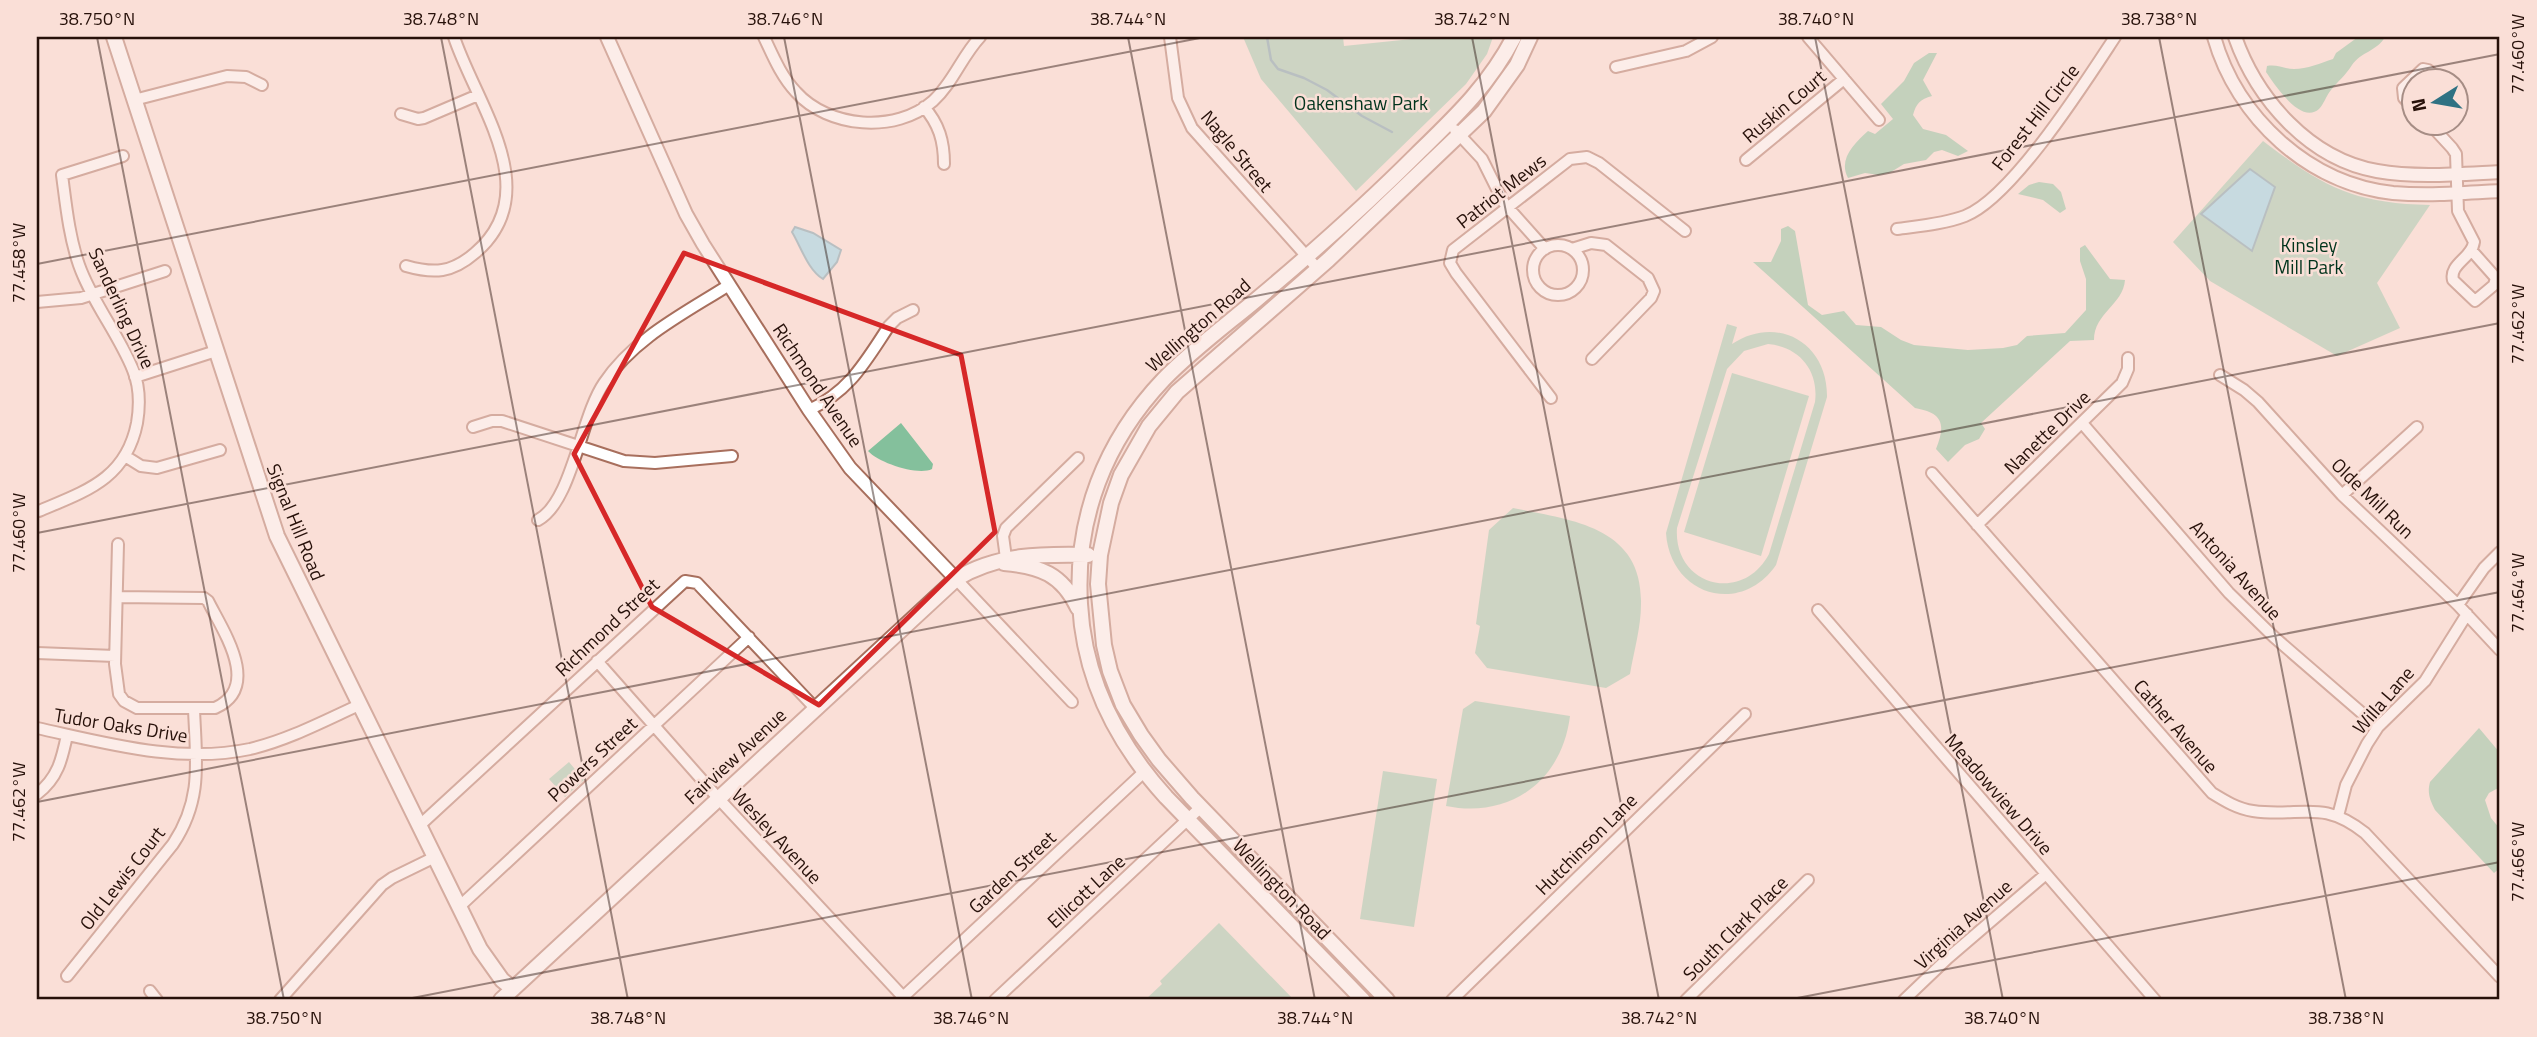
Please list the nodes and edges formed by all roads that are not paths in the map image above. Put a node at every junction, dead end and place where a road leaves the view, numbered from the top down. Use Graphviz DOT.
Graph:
graph roads {
  1 [pos="114,37"];
  2 [pos="454,37"];
  3 [pos="607,37"];
  4 [pos="764,37"];
  5 [pos="981,37"];
  6 [pos="1170,37"];
  7 [pos="1514,37"];
  8 [pos="1530,37"];
  9 [pos="1539,37"];
  10 [pos="1712,37"];
  11 [pos="1808,37"];
  12 [pos="2115,37"];
  13 [pos="2214,37"];
  14 [pos="2235,37"];
  15 [pos="1519,61"];
  16 [pos="1616,67"];
  17 [pos="1844,79"];
  18 [pos="262,85"];
  19 [pos="478,95"];
  20 [pos="134,100"];
  21 [pos="924,107"];
  22 [pos="401,114"];
  23 [pos="1879,120"];
  24 [pos="1448,124"];
  25 [pos="1460,135"];
  26 [pos="2441,136"];
  27 [pos="123,156"];
  28 [pos="1746,160"];
  29 [pos="944,164"];
  30 [pos="2500,172"];
  31 [pos="2457,173"];
  32 [pos="2500,191"];
  33 [pos="2458,193"];
  34 [pos="1508,207"];
  35 [pos="1897,229"];
  36 [pos="1685,230"];
  37 [pos="1545,249"];
  38 [pos="1572,249"];
  39 [pos="2472,251"];
  40 [pos="1307,257"];
  41 [pos="406,266"];
  42 [pos="1318,269"];
  43 [pos="165,271"];
  44 [pos="729,285"];
  45 [pos="93,293"];
  46 [pos="37,302"];
  47 [pos="913,310"];
  48 [pos="216,351"];
  49 [pos="2128,358"];
  50 [pos="1592,359"];
  51 [pos="2220,374"];
  52 [pos="135,377"];
  53 [pos="1551,398"];
  54 [pos="809,410"];
  55 [pos="2082,423"];
  56 [pos="473,426"];
  57 [pos="2417,427"];
  58 [pos="578,447"];
  59 [pos="220,450"];
  60 [pos="125,456"];
  61 [pos="732,456"];
  62 [pos="1078,458"];
  63 [pos="1932,473"];
  64 [pos="2342,495"];
  65 [pos="38,511"];
  66 [pos="538,520"];
  67 [pos="1977,525"];
  68 [pos="118,544"];
  69 [pos="2500,552"];
  70 [pos="1080,555"];
  71 [pos="1100,555"];
  72 [pos="1000,560"];
  73 [pos="956,579"];
  74 [pos="117,597"];
  75 [pos="2458,605"];
  76 [pos="1818,610"];
  77 [pos="2467,614"];
  78 [pos="1080,615"];
  79 [pos="749,637"];
  80 [pos="2500,650"];
  81 [pos="37,653"];
  82 [pos="115,656"];
  83 [pos="597,661"];
  84 [pos="1072,702"];
  85 [pos="359,705"];
  86 [pos="815,708"];
  87 [pos="194,709"];
  88 [pos="1745,714"];
  89 [pos="654,726"];
  90 [pos="2378,727"];
  91 [pos="37,728"];
  92 [pos="67,735"];
  93 [pos="196,754"];
  94 [pos="1144,772"];
  95 [pos="37,794"];
  96 [pos="718,798"];
  97 [pos="1200,807"];
  98 [pos="2339,816"];
  99 [pos="1188,819"];
  100 [pos="419,826"];
  101 [pos="435,858"];
  102 [pos="2046,874"];
  103 [pos="1808,880"];
  104 [pos="460,906"];
  105 [pos="67,976"];
  106 [pos="2500,977"];
  107 [pos="513,989"];
  108 [pos="905,998"];
  109 [pos="280,1000"];
  110 [pos="501,1000"];
  111 [pos="995,1000"];
  112 [pos="1363,1000"];
  113 [pos="1387,1000"];
  114 [pos="1452,1000"];
  115 [pos="1686,1000"];
  116 [pos="1905,1000"];
  117 [pos="2155,1000"];
  1 -- 20 [label="main road, Signal Hill Road"];
  2 -- 19 [label="street"];
  3 -- 44 [label="street, Richmond Avenue"];
  4 -- 21 [label="street"];
  5 -- 21 [label="street"];
  6 -- 40 [label="street, Nagle Street"];
  7 -- 24 [label="main road, Wellington Road"];
  8 -- 15 [label="main road, Wellington Road"];
  9 -- 15 [label="main road"];
  10 -- 16 [label="street"];
  11 -- 17 [label="street"];
  12 -- 35 [label="street, Forest Hill Circle"];
  13 -- 33 [label="street"];
  14 -- 31 [label="street"];
  15 -- 25 [label="main road, Wellington Road"];
  17 -- 23 [label="street"];
  17 -- 28 [label="street, Ruskin Court"];
  18 -- 20 [label="street"];
  19 -- 22 [label="street"];
  19 -- 41 [label="street"];
  20 -- 48 [label="main road, Signal Hill Road"];
  21 -- 29 [label="street"];
  24 -- 25 [label="street"];
  24 -- 40 [label="main road, Wellington Road"];
  25 -- 34 [label="street"];
  25 -- 42 [label="main road, Wellington Road"];
  26 -- 31 [label="street"];
  27 -- 45 [label="street, Sanderling Drive"];
  30 -- 31 [label="street"];
  31 -- 33 [label="street"];
  32 -- 33 [label="street"];
  33 -- 39 [label="street"];
  34 -- 36 [label="street, Patriot Mews"];
  34 -- 37 [label="street"];
  34 -- 53 [label="street, Patriot Mews"];
  37 -- 38 [label="street"];
  37 -- 38 [label="street"];
  38 -- 50 [label="street"];
  39 -- 39 [label="street"];
  40 -- 42 [label="street, Nagle Street"];
  40 -- 70 [label="main road, Wellington Road"];
  42 -- 71 [label="main road, Wellington Road"];
  43 -- 45 [label="street"];
  44 -- 54 [label="street, Richmond Avenue"];
  44 -- 58 [label="street"];
  45 -- 46 [label="street"];
  45 -- 52 [label="street, Sanderling Drive"];
  47 -- 54 [label="street"];
  48 -- 52 [label="street"];
  48 -- 85 [label="main road, Signal Hill Road"];
  49 -- 55 [label="street, Nanette Drive"];
  51 -- 64 [label="street, Olde Mill Run"];
  52 -- 60 [label="street, Sanderling Drive"];
  54 -- 73 [label="street, Richmond Avenue"];
  55 -- 67 [label="street, Nanette Drive"];
  55 -- 90 [label="street, Antonia Avenue"];
  56 -- 58 [label="street"];
  57 -- 64 [label="street"];
  58 -- 61 [label="street"];
  58 -- 66 [label="street"];
  59 -- 60 [label="street"];
  60 -- 65 [label="street, Sanderling Drive"];
  62 -- 72 [label="street"];
  63 -- 67 [label="street, Cather Avenue"];
  64 -- 75 [label="street, Olde Mill Run"];
  67 -- 98 [label="street, Cather Avenue"];
  68 -- 74 [label="street"];
  69 -- 75 [label="street"];
  70 -- 71 [label="main road, Fairview Avenue"];
  70 -- 72 [label="main road, Fairview Avenue"];
  70 -- 78 [label="main road, Wellington Road"];
  71 -- 97 [label="main road, Wellington Road"];
  72 -- 73 [label="main road, Fairview Avenue"];
  72 -- 78 [label="main road"];
  73 -- 84 [label="street, Richmond Avenue"];
  73 -- 86 [label="main road, Fairview Avenue"];
  74 -- 82 [label="street"];
  74 -- 87 [label="street"];
  75 -- 77 [label="street, Olde Mill Run"];
  76 -- 102 [label="street, Meadowview Drive"];
  77 -- 80 [label="street, Olde Mill Run"];
  77 -- 90 [label="street, Willa Lane"];
  78 -- 94 [label="main road, Wellington Road"];
  79 -- 83 [label="street, Richmond Street"];
  79 -- 86 [label="street, Richmond Street"];
  79 -- 89 [label="street, Powers Street"];
  81 -- 82 [label="street"];
  82 -- 87 [label="street"];
  83 -- 89 [label="street, Wesley Avenue"];
  83 -- 100 [label="street, Richmond Street"];
  85 -- 93 [label="street, Tudor Oaks Drive"];
  85 -- 100 [label="main road, Signal Hill Road"];
  86 -- 96 [label="main road, Fairview Avenue"];
  87 -- 93 [label="street, Old Lewis Court"];
  88 -- 114 [label="street, Hutchinson Lane"];
  89 -- 96 [label="street, Wesley Avenue"];
  89 -- 104 [label="street, Powers Street"];
  90 -- 98 [label="street, Willa Lane"];
  91 -- 92 [label="street, Tudor Oaks Drive"];
  92 -- 93 [label="street, Tudor Oaks Drive"];
  92 -- 95 [label="street"];
  93 -- 105 [label="street, Old Lewis Court"];
  94 -- 99 [label="main road, Wellington Road"];
  94 -- 108 [label="street, Garden Street"];
  96 -- 107 [label="main road, Fairview Avenue"];
  96 -- 108 [label="street, Wesley Avenue"];
  97 -- 99 [label="street, Ellicott Lane"];
  97 -- 113 [label="main road, Wellington Road"];
  98 -- 106 [label="street, Cather Avenue"];
  99 -- 111 [label="street, Ellicott Lane"];
  99 -- 112 [label="main road, Wellington Road"];
  100 -- 101 [label="main road, Signal Hill Road"];
  101 -- 104 [label="main road, Signal Hill Road"];
  101 -- 109 [label="street"];
  102 -- 116 [label="street, Virginia Avenue"];
  102 -- 117 [label="street, Meadowview Drive"];
  103 -- 115 [label="street, South Clark Place"];
  104 -- 107 [label="main road, Signal Hill Road"];
  107 -- 110 [label="main road, Fairview Avenue"];
}
